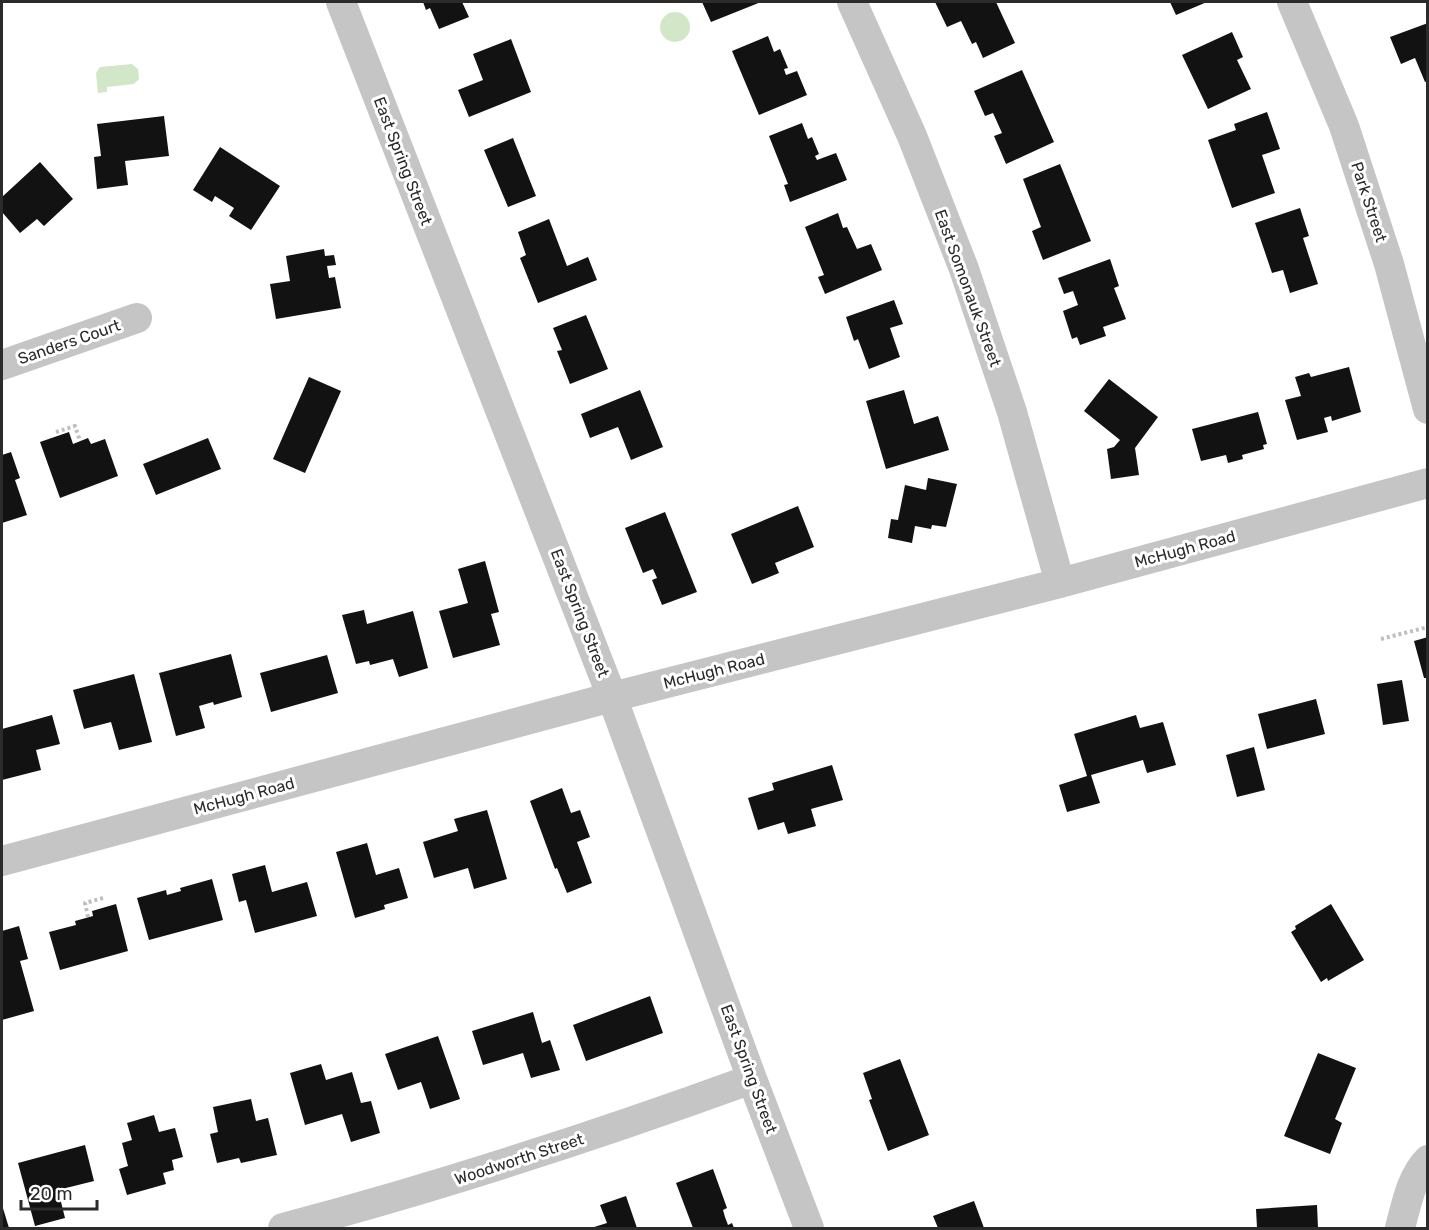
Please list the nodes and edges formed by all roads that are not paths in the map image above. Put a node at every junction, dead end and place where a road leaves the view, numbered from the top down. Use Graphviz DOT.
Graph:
graph roads {
  1 [pos="341,2"];
  2 [pos="852,2"];
  3 [pos="1292,2"];
  4 [pos="136,318"];
  5 [pos="2,365"];
  6 [pos="1428,409"];
  7 [pos="1428,483"];
  8 [pos="1060,583"];
  9 [pos="612,697"];
  10 [pos="2,861"];
  11 [pos="752,1079"];
  12 [pos="1428,1160"];
  13 [pos="283,1228"];
  14 [pos="809,1228"];
  15 [pos="1400,1228"];
  1 -- 9 [label="street, East Spring Street"];
  2 -- 8 [label="street, East Somonauk Street"];
  3 -- 6 [label="street, Park Street"];
  4 -- 5 [label="street, Sanders Court"];
  7 -- 8 [label="street, McHugh Road"];
  8 -- 9 [label="street, McHugh Road"];
  9 -- 10 [label="street, McHugh Road"];
  9 -- 11 [label="street, East Spring Street"];
  11 -- 13 [label="street, Woodworth Street"];
  11 -- 14 [label="street, East Spring Street"];
  12 -- 15 [label="street"];
}
